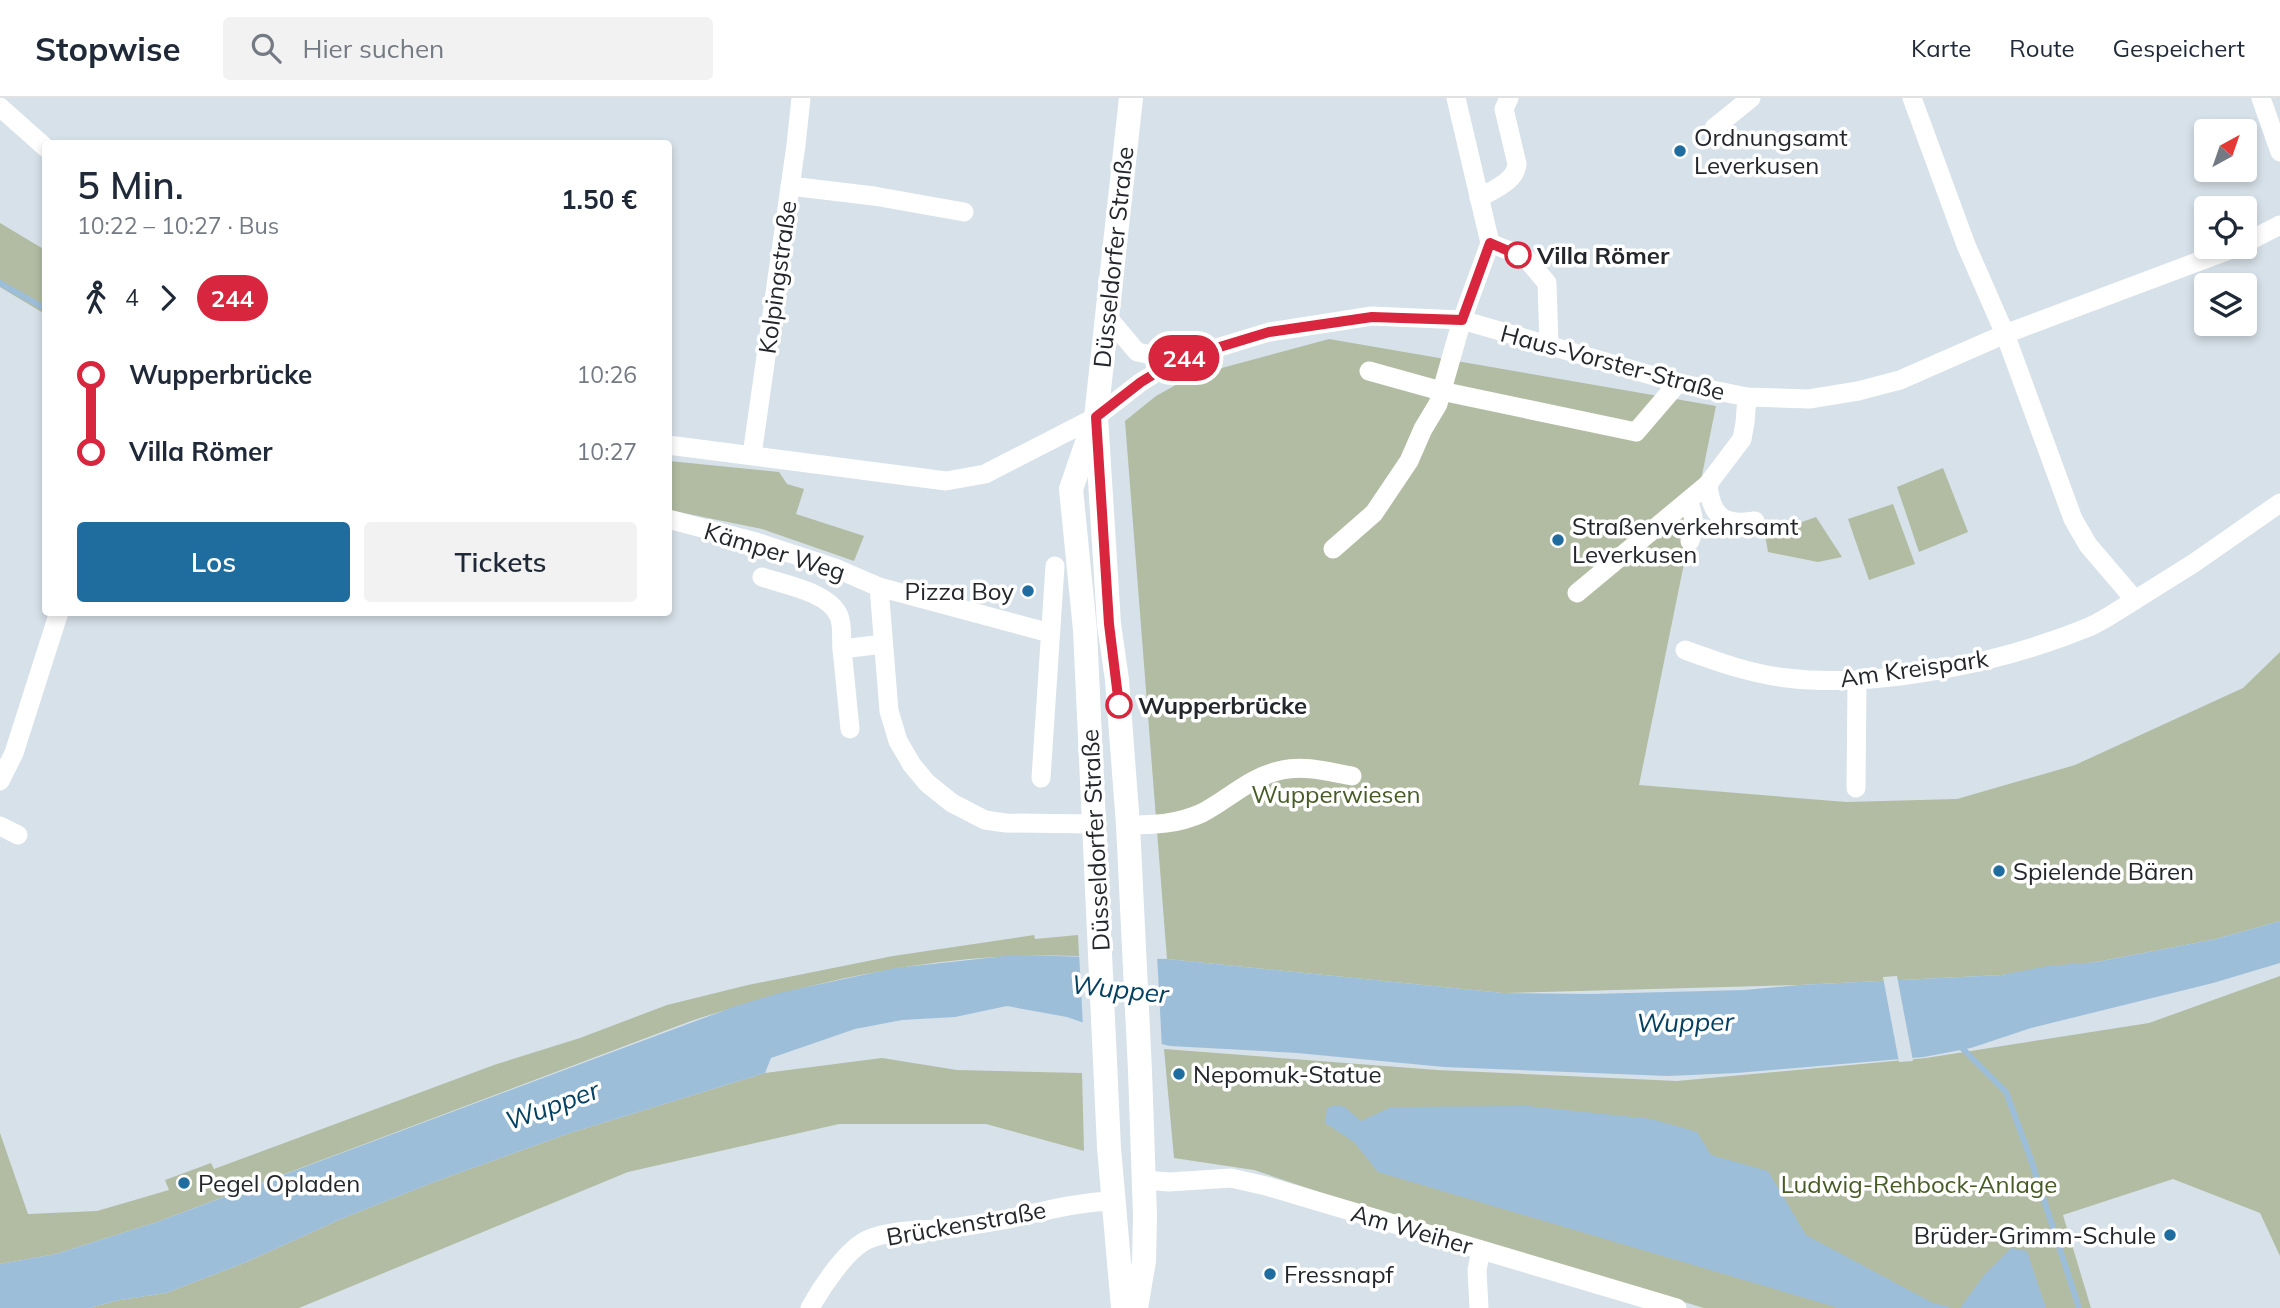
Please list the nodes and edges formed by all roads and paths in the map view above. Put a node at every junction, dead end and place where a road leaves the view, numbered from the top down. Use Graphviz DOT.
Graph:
graph roads {
  1 [pos="801,98"];
  2 [pos="1131,98"];
  3 [pos="1457,98"];
  4 [pos="1510,98"];
  5 [pos="1751,98"];
  6 [pos="1912,98"];
  7 [pos="2261,98"];
  8 [pos="0,107"];
  9 [pos="1714,128"];
  10 [pos="42,144"];
  11 [pos="2280,152"];
  12 [pos="790,186"];
  13 [pos="1479,198"];
  14 [pos="964,212"];
  15 [pos="2280,225"];
  16 [pos="2257,237"];
  17 [pos="1490,243"];
  18 [pos="2205,259"];
  19 [pos="1106,315"];
  20 [pos="1462,320"];
  21 [pos="2005,334"];
  22 [pos="1549,345"];
  23 [pos="1177,360"];
  24 [pos="1370,371"];
  25 [pos="1678,383"];
  26 [pos="1441,391"];
  27 [pos="1747,397"];
  28 [pos="1096,417"];
  29 [pos="672,445"];
  30 [pos="752,455"];
  31 [pos="1708,484"];
  32 [pos="1688,501"];
  33 [pos="2280,503"];
  34 [pos="672,520"];
  35 [pos="1755,521"];
  36 [pos="1690,541"];
  37 [pos="1333,549"];
  38 [pos="1055,566"];
  39 [pos="762,578"];
  40 [pos="879,587"];
  41 [pos="1577,593"];
  42 [pos="2135,600"];
  43 [pos="58,616"];
  44 [pos="1050,634"];
  45 [pos="883,644"];
  46 [pos="842,649"];
  47 [pos="1685,650"];
  48 [pos="1857,681"];
  49 [pos="850,729"];
  50 [pos="1352,776"];
  51 [pos="1041,778"];
  52 [pos="0,781"];
  53 [pos="1856,788"];
  54 [pos="1094,824"];
  55 [pos="1128,825"];
  56 [pos="0,826"];
  57 [pos="18,835"];
  58 [pos="1143,1180"];
  59 [pos="1112,1201"];
  60 [pos="1481,1250"];
  61 [pos="810,1308"];
  62 [pos="1122,1308"];
  63 [pos="1136,1308"];
  64 [pos="1479,1308"];
  65 [pos="1677,1308"];
  1 -- 12 [label="street, Kolpingstraße"];
  2 -- 19 [label="main road, Düsseldorfer Straße"];
  3 -- 13 [label="street"];
  4 -- 13 [label="street"];
  5 -- 9 [label="street"];
  6 -- 21 [label="street"];
  7 -- 11 [label="street"];
  8 -- 10 [label="street"];
  12 -- 14 [label="street"];
  12 -- 30 [label="street, Kolpingstraße"];
  13 -- 17 [label="street"];
  15 -- 16 [label="street"];
  17 -- 20 [label="street"];
  17 -- 22 [label="street"];
  18 -- 21 [label="street, Haus-Vorster-Straße"];
  19 -- 23 [label="street, Haus-Vorster-Straße"];
  19 -- 28 [label="main road, Düsseldorfer Straße"];
  20 -- 22 [label="street, Haus-Vorster-Straße"];
  20 -- 23 [label="street, Haus-Vorster-Straße"];
  20 -- 26 [label="street"];
  21 -- 27 [label="street, Haus-Vorster-Straße"];
  21 -- 42 [label="street"];
  22 -- 25 [label="street, Haus-Vorster-Straße"];
  23 -- 28 [label="street, Haus-Vorster-Straße"];
  24 -- 26 [label="street"];
  25 -- 26 [label="street"];
  25 -- 27 [label="street, Haus-Vorster-Straße"];
  26 -- 37 [label="street"];
  27 -- 31 [label="street"];
  28 -- 30 [label="street, Haus-Vorster-Straße"];
  28 -- 54 [label="main road, Düsseldorfer Straße"];
  28 -- 55 [label="main road, Düsseldorfer Straße"];
  29 -- 30 [label="street, Haus-Vorster-Straße"];
  31 -- 32 [label="street"];
  31 -- 35 [label="street"];
  32 -- 36 [label="street"];
  32 -- 41 [label="street"];
  33 -- 42 [label="street, Am Kreispark"];
  34 -- 40 [label="street, Kämper Weg"];
  38 -- 44 [label="street, Düsseldorfer Straße"];
  39 -- 46 [label="street"];
  40 -- 44 [label="street, Kämper Weg"];
  40 -- 45 [label="street"];
  42 -- 48 [label="street, Am Kreispark"];
  43 -- 52 [label="street"];
  44 -- 51 [label="street, Düsseldorfer Straße"];
  45 -- 46 [label="street"];
  45 -- 54 [label="street"];
  46 -- 49 [label="street"];
  47 -- 48 [label="street, Am Kreispark"];
  48 -- 53 [label="street"];
  50 -- 55 [label="street"];
  54 -- 55 [label="main road"];
  54 -- 59 [label="main road, Düsseldorfer Straße"];
  55 -- 58 [label="main road, Düsseldorfer Straße"];
  56 -- 57 [label="street"];
  58 -- 60 [label="street, Am Weiher"];
  58 -- 63 [label="main road, Düsseldorfer Straße"];
  59 -- 61 [label="street, Brückenstraße"];
  59 -- 62 [label="main road, Düsseldorfer Straße"];
  60 -- 64 [label="street"];
  60 -- 65 [label="street, Am Weiher"];
}
